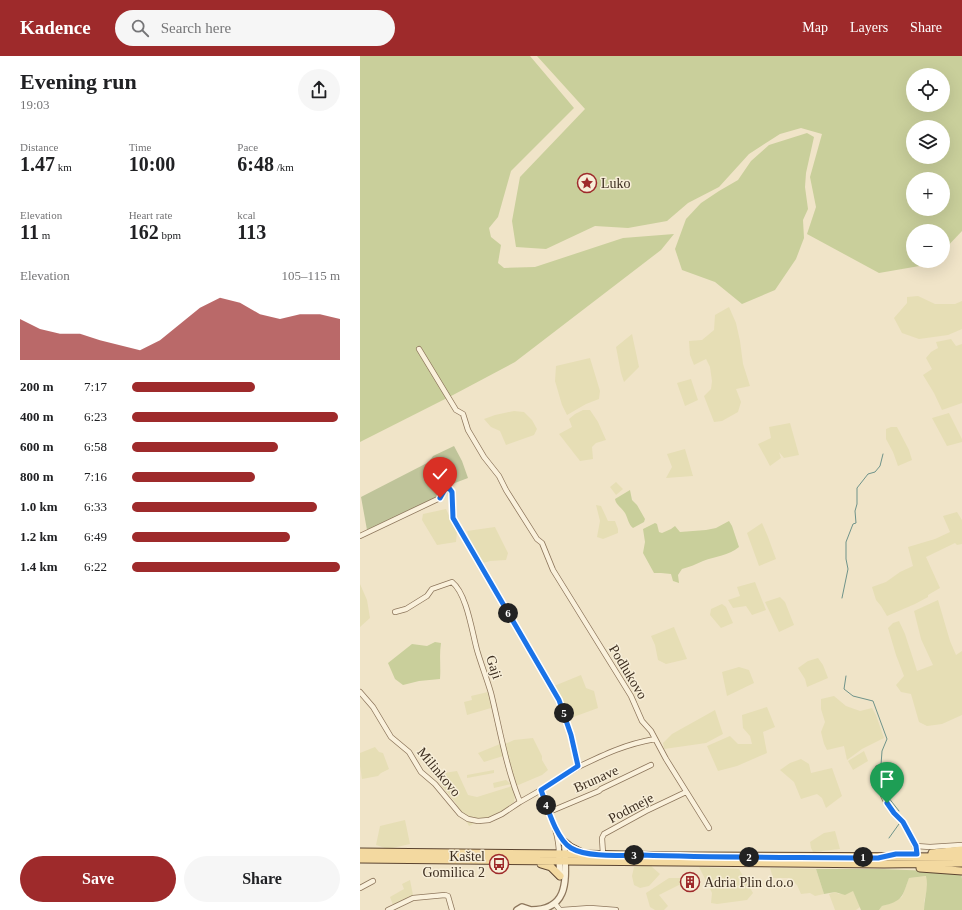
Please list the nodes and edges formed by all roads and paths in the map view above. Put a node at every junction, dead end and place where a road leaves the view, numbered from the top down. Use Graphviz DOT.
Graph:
graph roads {
  1 [pos="419,349"];
  2 [pos="360,536"];
  3 [pos="395,612"];
  4 [pos="360,692"];
  5 [pos="655,739"];
  6 [pos="651,765"];
  7 [pos="578,766"];
  8 [pos="878,768"];
  9 [pos="541,790"];
  10 [pos="686,792"];
  11 [pos="520,802"];
  12 [pos="549,812"];
  13 [pos="555,828"];
  14 [pos="709,828"];
  15 [pos="564,842"];
  16 [pos="962,845"];
  17 [pos="916,846"];
  18 [pos="962,850"];
  19 [pos="360,852"];
  20 [pos="586,854"];
  21 [pos="603,854"];
  22 [pos="917,854"];
  23 [pos="562,857"];
  24 [pos="962,857"];
  25 [pos="878,858"];
  26 [pos="360,859"];
  27 [pos="534,861"];
  28 [pos="962,863"];
  29 [pos="884,864"];
  30 [pos="962,871"];
  31 [pos="560,876"];
  32 [pos="373,881"];
  33 [pos="360,888"];
  34 [pos="563,890"];
  35 [pos="556,905"];
  36 [pos="388,910"];
  37 [pos="452,910"];
  38 [pos="517,910"];
  39 [pos="616,910"];
  1 -- 5 [label="street, Podlukovo"];
  2 -- 7 [label="street"];
  3 -- 11 [label="street, Gaji"];
  4 -- 11 [label="street, Milinkovo"];
  5 -- 7 [label="street"];
  5 -- 10 [label="street, Podlukovo"];
  6 -- 12 [label="street, Brunave"];
  7 -- 9 [label="street"];
  8 -- 17 [label="street"];
  9 -- 11 [label="street"];
  9 -- 12 [label="street"];
  10 -- 14 [label="street, Podlukovo"];
  10 -- 21 [label="street, Podmeje"];
  12 -- 13 [label="street"];
  13 -- 15 [label="street"];
  13 -- 23 [label="street"];
  15 -- 20 [label="main road"];
  15 -- 23 [label="street"];
  16 -- 17 [label="street"];
  17 -- 22 [label="street"];
  18 -- 22 [label="main road"];
  19 -- 23 [label="main road"];
  20 -- 21 [label="main road"];
  20 -- 23 [label="main road"];
  21 -- 25 [label="main road"];
  22 -- 25 [label="main road"];
  23 -- 27 [label="main road"];
  23 -- 29 [label="main road"];
  23 -- 31 [label="street"];
  23 -- 34 [label="street"];
  24 -- 25 [label="main road"];
  26 -- 27 [label="main road"];
  27 -- 31 [label="main road"];
  28 -- 29 [label="main road"];
  29 -- 30 [label="main road"];
  31 -- 34 [label="street"];
  32 -- 33 [label="street"];
  34 -- 35 [label="street"];
  35 -- 38 [label="street"];
  35 -- 39 [label="street"];
  36 -- 37 [label="street"];
}
